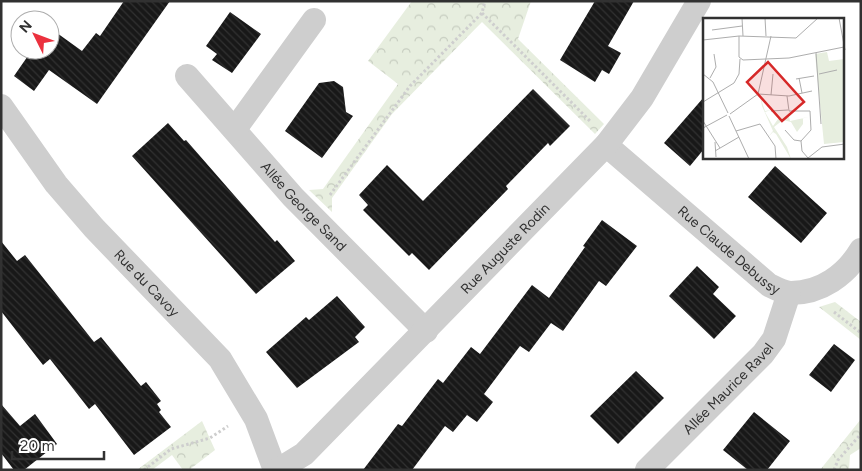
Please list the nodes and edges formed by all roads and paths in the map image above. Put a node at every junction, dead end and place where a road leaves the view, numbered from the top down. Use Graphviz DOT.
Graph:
graph roads {
  1 [pos="485,1"];
  2 [pos="699,1"];
  3 [pos="482,13"];
  4 [pos="314,20"];
  5 [pos="187,76"];
  6 [pos="1,106"];
  7 [pos="235,129"];
  8 [pos="606,145"];
  9 [pos="313,218"];
  10 [pos="861,250"];
  11 [pos="789,293"];
  12 [pos="426,331"];
  13 [pos="251,410"];
  14 [pos="861,434"];
  15 [pos="144,470"];
  16 [pos="277,470"];
  17 [pos="646,470"];
  18 [pos="834,470"];
  1 -- 3 [label="path"];
  2 -- 8 [label="street, Rue Auguste Rodin"];
  3 -- 8 [label="path"];
  3 -- 9 [label="path"];
  4 -- 7 [label="street"];
  5 -- 7 [label="street, Allée George Sand"];
  6 -- 13 [label="street, Rue du Cavoy"];
  7 -- 9 [label="street, Allée George Sand"];
  8 -- 11 [label="street, Rue Claude Debussy"];
  8 -- 12 [label="street, Rue Auguste Rodin"];
  9 -- 12 [label="street, Allée George Sand"];
  10 -- 11 [label="street, Rue Claude Debussy"];
  11 -- 17 [label="street, Allée Maurice Ravel"];
  12 -- 16 [label="street, Rue Auguste Rodin"];
  13 -- 15 [label="path"];
  13 -- 16 [label="street, Rue du Cavoy"];
  14 -- 18 [label="path"];
}
